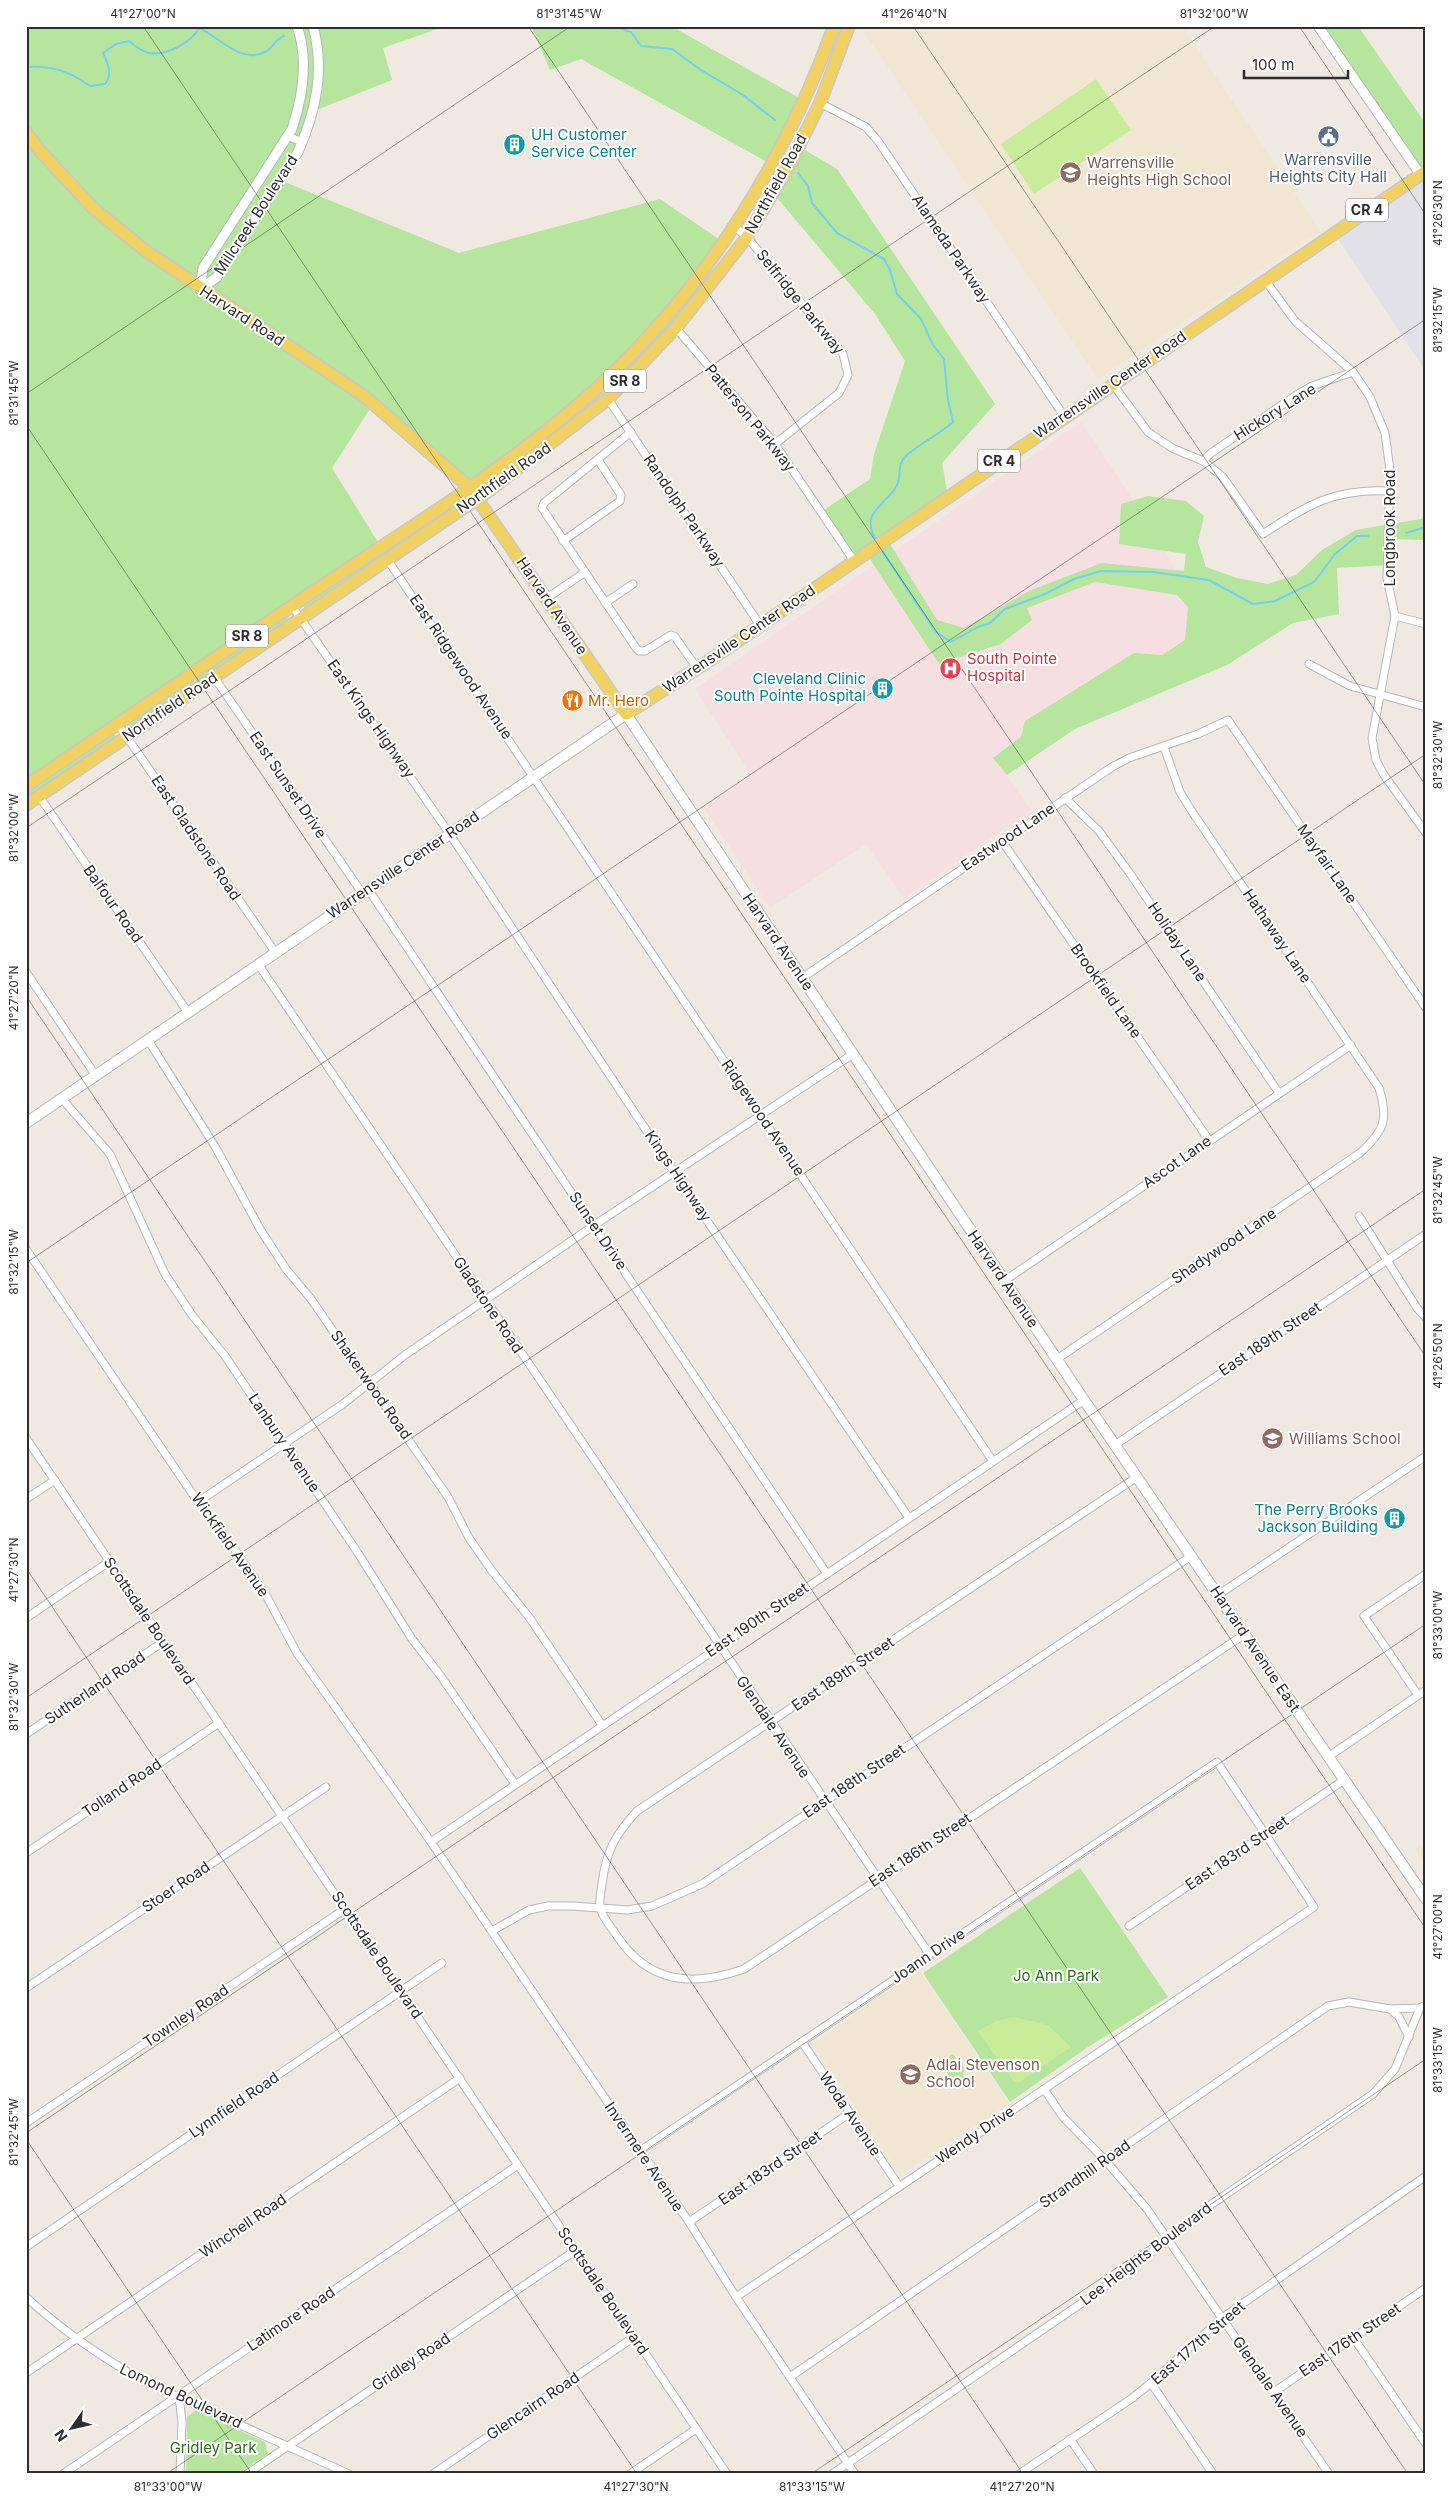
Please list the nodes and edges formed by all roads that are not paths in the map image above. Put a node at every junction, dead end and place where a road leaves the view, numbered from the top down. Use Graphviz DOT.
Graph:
graph roads {
  1 [pos="297,26"];
  2 [pos="312,26"];
  3 [pos="834,26"];
  4 [pos="849,26"];
  5 [pos="1318,26"];
  6 [pos="820,103"];
  7 [pos="26,132"];
  8 [pos="288,136"];
  9 [pos="302,142"];
  10 [pos="1423,172"];
  11 [pos="734,226"];
  12 [pos="747,237"];
  13 [pos="1265,280"];
  14 [pos="200,289"];
  15 [pos="676,328"];
  16 [pos="1353,372"];
  17 [pos="1112,383"];
  18 [pos="608,399"];
  19 [pos="1064,416"];
  20 [pos="631,432"];
  21 [pos="775,444"];
  22 [pos="598,460"];
  23 [pos="1203,461"];
  24 [pos="469,487"];
  25 [pos="1389,491"];
  26 [pos="478,498"];
  27 [pos="563,541"];
  28 [pos="387,559"];
  29 [pos="854,561"];
  30 [pos="584,573"];
  31 [pos="633,584"];
  32 [pos="547,598"];
  33 [pos="605,603"];
  34 [pos="292,606"];
  35 [pos="1395,616"];
  36 [pos="300,618"];
  37 [pos="1426,624"];
  38 [pos="760,625"];
  39 [pos="1309,664"];
  40 [pos="697,668"];
  41 [pos="214,677"];
  42 [pos="1379,694"];
  43 [pos="1426,707"];
  44 [pos="626,714"];
  45 [pos="1228,720"];
  46 [pos="118,724"];
  47 [pos="126,736"];
  48 [pos="1164,747"];
  49 [pos="534,776"];
  50 [pos="26,786"];
  51 [pos="39,796"];
  52 [pos="1065,798"];
  53 [pos="26,805"];
  54 [pos="449,833"];
  55 [pos="1426,833"];
  56 [pos="1002,841"];
  57 [pos="365,891"];
  58 [pos="275,952"];
  59 [pos="258,964"];
  60 [pos="26,972"];
  61 [pos="802,978"];
  62 [pos="1426,1008"];
  63 [pos="187,1011"];
  64 [pos="148,1040"];
  65 [pos="1351,1045"];
  66 [pos="853,1054"];
  67 [pos="96,1076"];
  68 [pos="1279,1093"];
  69 [pos="62,1099"];
  70 [pos="761,1115"];
  71 [pos="26,1123"];
  72 [pos="1384,1126"];
  73 [pos="1209,1140"];
  74 [pos="674,1172"];
  75 [pos="1359,1216"];
  76 [pos="595,1225"];
  77 [pos="1426,1234"];
  78 [pos="26,1248"];
  79 [pos="1386,1261"];
  80 [pos="1004,1281"];
  81 [pos="485,1300"];
  82 [pos="1426,1318"];
  83 [pos="1057,1360"];
  84 [pos="369,1382"];
  85 [pos="1084,1400"];
  86 [pos="26,1438"];
  87 [pos="285,1444"];
  88 [pos="1115,1446"];
  89 [pos="1426,1456"];
  90 [pos="992,1460"];
  91 [pos="1137,1478"];
  92 [pos="55,1480"];
  93 [pos="26,1499"];
  94 [pos="198,1502"];
  95 [pos="909,1518"];
  96 [pos="1191,1556"];
  97 [pos="110,1561"];
  98 [pos="827,1574"];
  99 [pos="1426,1574"];
  100 [pos="1218,1595"];
  101 [pos="26,1618"];
  102 [pos="1245,1634"];
  103 [pos="163,1642"];
  104 [pos="719,1646"];
  105 [pos="1426,1690"];
  106 [pos="1418,1695"];
  107 [pos="770,1722"];
  108 [pos="218,1723"];
  109 [pos="602,1725"];
  110 [pos="26,1734"];
  111 [pos="1328,1757"];
  112 [pos="1344,1780"];
  113 [pos="515,1784"];
  114 [pos="326,1787"];
  115 [pos="823,1801"];
  116 [pos="282,1815"];
  117 [pos="1265,1834"];
  118 [pos="431,1842"];
  119 [pos="26,1853"];
  120 [pos="878,1878"];
  121 [pos="1426,1898"];
  122 [pos="600,1908"];
  123 [pos="345,1909"];
  124 [pos="1129,1926"];
  125 [pos="492,1931"];
  126 [pos="930,1955"];
  127 [pos="442,1963"];
  128 [pos="26,1988"];
  129 [pos="402,1992"];
  130 [pos="1423,2006"];
  131 [pos="1390,2009"];
  132 [pos="1409,2037"];
  133 [pos="802,2042"];
  134 [pos="460,2078"];
  135 [pos="1044,2089"];
  136 [pos="850,2114"];
  137 [pos="26,2123"];
  138 [pos="640,2151"];
  139 [pos="1105,2160"];
  140 [pos="518,2164"];
  141 [pos="1426,2176"];
  142 [pos="899,2186"];
  143 [pos="689,2222"];
  144 [pos="1168,2240"];
  145 [pos="26,2247"];
  146 [pos="576,2250"];
  147 [pos="1426,2288"];
  148 [pos="26,2297"];
  149 [pos="736,2297"];
  150 [pos="1222,2318"];
  151 [pos="634,2337"];
  152 [pos="1353,2338"];
  153 [pos="78,2339"];
  154 [pos="26,2373"];
  155 [pos="790,2377"];
  156 [pos="1151,2383"];
  157 [pos="1274,2392"];
  158 [pos="179,2396"];
  159 [pos="696,2429"];
  160 [pos="1070,2440"];
  161 [pos="1426,2444"];
  162 [pos="288,2446"];
  163 [pos="848,2463"];
  164 [pos="63,2474"];
  165 [pos="180,2474"];
  166 [pos="247,2474"];
  167 [pos="349,2474"];
  168 [pos="433,2474"];
  169 [pos="630,2474"];
  170 [pos="727,2474"];
  171 [pos="832,2474"];
  172 [pos="855,2474"];
  173 [pos="1019,2474"];
  174 [pos="1094,2474"];
  175 [pos="1213,2474"];
  176 [pos="1329,2474"];
  1 -- 8 [label="street, Millcreek Boulevard"];
  2 -- 9 [label="street, Millcreek Boulevard"];
  3 -- 11 [label="main road, Northfield Road / SR 8"];
  4 -- 6 [label="main road, Northfield Road / SR 8"];
  5 -- 10 [label="street"];
  6 -- 12 [label="main road, Northfield Road / SR 8"];
  6 -- 19 [label="street, Alameda Parkway"];
  7 -- 14 [label="main road, Harvard Road"];
  8 -- 9 [label="street"];
  8 -- 14 [label="street, Millcreek Boulevard"];
  9 -- 14 [label="street, Millcreek Boulevard"];
  10 -- 13 [label="main road, Warrensville Center Road / CR 4"];
  11 -- 12 [label="street, Selfridge Parkway"];
  11 -- 24 [label="main road, Northfield Road / SR 8"];
  12 -- 15 [label="main road, Northfield Road / SR 8"];
  12 -- 21 [label="street, Selfridge Parkway"];
  13 -- 16 [label="street, Longbrook Road"];
  13 -- 17 [label="main road, Warrensville Center Road / CR 4"];
  14 -- 24 [label="main road, Harvard Road"];
  15 -- 18 [label="main road, Northfield Road / SR 8"];
  15 -- 21 [label="street, Patterson Parkway"];
  16 -- 23 [label="street, Hickory Lane"];
  16 -- 25 [label="street, Longbrook Road"];
  17 -- 19 [label="main road, Warrensville Center Road / CR 4"];
  17 -- 23 [label="street"];
  18 -- 20 [label="street, Randolph Parkway"];
  18 -- 26 [label="main road, Northfield Road / SR 8"];
  19 -- 29 [label="main road, Warrensville Center Road / CR 4"];
  20 -- 22 [label="street"];
  20 -- 38 [label="street, Randolph Parkway"];
  21 -- 29 [label="street, Patterson Parkway"];
  22 -- 27 [label="street"];
  22 -- 27 [label="street"];
  23 -- 25 [label="street"];
  24 -- 26 [label="main road, Harvard Avenue"];
  24 -- 34 [label="main road, Northfield Road / SR 8"];
  25 -- 35 [label="street, Longbrook Road"];
  26 -- 28 [label="main road, Northfield Road / SR 8"];
  26 -- 32 [label="main road, Harvard Avenue"];
  27 -- 30 [label="street"];
  28 -- 36 [label="main road, Northfield Road / SR 8"];
  28 -- 49 [label="street, East Ridgewood Avenue"];
  29 -- 38 [label="main road, Warrensville Center Road / CR 4"];
  30 -- 32 [label="street"];
  30 -- 33 [label="street"];
  31 -- 33 [label="street"];
  32 -- 44 [label="main road, Harvard Avenue"];
  33 -- 40 [label="street"];
  34 -- 36 [label="street, East Kings Highway"];
  34 -- 46 [label="main road, Northfield Road / SR 8"];
  35 -- 37 [label="street"];
  35 -- 42 [label="street, Longbrook Road"];
  36 -- 41 [label="main road, Northfield Road / SR 8"];
  36 -- 54 [label="street, East Kings Highway"];
  38 -- 40 [label="main road, Warrensville Center Road / CR 4"];
  39 -- 42 [label="street"];
  40 -- 44 [label="main road, Warrensville Center Road / CR 4"];
  41 -- 47 [label="main road, Northfield Road / SR 8"];
  41 -- 57 [label="street, East Sunset Drive"];
  42 -- 43 [label="street"];
  42 -- 55 [label="street, Longbrook Road"];
  44 -- 49 [label="main road, Warrensville Center Road / CR 4"];
  44 -- 61 [label="main road, Harvard Avenue"];
  45 -- 48 [label="street, Eastwood Lane"];
  45 -- 62 [label="street, Mayfair Lane"];
  46 -- 47 [label="street, East Gladstone Road"];
  46 -- 50 [label="main road, Northfield Road / SR 8"];
  47 -- 51 [label="main road, Northfield Road / SR 8"];
  47 -- 58 [label="street, East Gladstone Road"];
  48 -- 52 [label="street, Eastwood Lane"];
  48 -- 65 [label="street, Hathaway Lane"];
  49 -- 54 [label="main road, Warrensville Center Road / CR 4"];
  49 -- 70 [label="street, Ridgewood Avenue"];
  51 -- 53 [label="main road, Northfield Road / SR 8"];
  51 -- 63 [label="street, Balfour Road"];
  52 -- 56 [label="street, Eastwood Lane"];
  52 -- 68 [label="street, Holiday Lane"];
  54 -- 57 [label="main road, Warrensville Center Road / CR 4"];
  54 -- 74 [label="street, Kings Highway"];
  56 -- 61 [label="street, Eastwood Lane"];
  56 -- 73 [label="street, Brookfield Lane"];
  57 -- 58 [label="main road, Warrensville Center Road / CR 4"];
  57 -- 76 [label="street, Sunset Drive"];
  58 -- 59 [label="main road, Warrensville Center Road / CR 4"];
  59 -- 63 [label="main road, Warrensville Center Road / CR 4"];
  59 -- 81 [label="street, Gladstone Road"];
  60 -- 67 [label="street"];
  61 -- 66 [label="main road, Harvard Avenue"];
  63 -- 64 [label="main road, Warrensville Center Road / CR 4"];
  64 -- 67 [label="main road, Warrensville Center Road / CR 4"];
  64 -- 84 [label="street, Shakerwood Road"];
  65 -- 68 [label="street, Ascot Lane"];
  65 -- 72 [label="street, Hathaway Lane"];
  66 -- 70 [label="street"];
  66 -- 80 [label="main road, Harvard Avenue"];
  67 -- 69 [label="main road, Warrensville Center Road / CR 4"];
  68 -- 73 [label="street, Ascot Lane"];
  69 -- 71 [label="main road, Warrensville Center Road / CR 4"];
  69 -- 87 [label="street, Lanbury Avenue"];
  70 -- 74 [label="street"];
  70 -- 90 [label="street, Ridgewood Avenue"];
  72 -- 83 [label="street, Shadywood Lane"];
  73 -- 80 [label="street, Ascot Lane"];
  74 -- 76 [label="street"];
  74 -- 95 [label="street, Kings Highway"];
  75 -- 79 [label="street"];
  76 -- 81 [label="street"];
  76 -- 98 [label="street, Sunset Drive"];
  77 -- 79 [label="street, East 189th Street"];
  78 -- 94 [label="street, Wickfield Avenue"];
  79 -- 82 [label="street"];
  79 -- 88 [label="street, East 189th Street"];
  80 -- 83 [label="main road, Harvard Avenue"];
  81 -- 84 [label="street"];
  81 -- 104 [label="street, Gladstone Road"];
  83 -- 85 [label="main road, Harvard Avenue"];
  84 -- 87 [label="street"];
  84 -- 109 [label="street, Shakerwood Road"];
  85 -- 88 [label="main road, Harvard Avenue East"];
  85 -- 90 [label="street, East 190th Street"];
  86 -- 92 [label="street, Scottsdale Boulevard"];
  87 -- 94 [label="street"];
  87 -- 113 [label="street, Lanbury Avenue"];
  88 -- 91 [label="main road, Harvard Avenue East"];
  89 -- 100 [label="street"];
  90 -- 95 [label="street, East 190th Street"];
  91 -- 96 [label="main road, Harvard Avenue East"];
  91 -- 107 [label="street, East 189th Street"];
  92 -- 93 [label="street"];
  92 -- 97 [label="street, Scottsdale Boulevard"];
  94 -- 118 [label="street, Wickfield Avenue"];
  95 -- 98 [label="street, East 190th Street"];
  96 -- 100 [label="main road, Harvard Avenue East"];
  96 -- 115 [label="street, East 188th Street"];
  97 -- 101 [label="street"];
  97 -- 103 [label="street, Scottsdale Boulevard"];
  98 -- 104 [label="street, East 190th Street"];
  99 -- 106 [label="street"];
  100 -- 102 [label="main road, Harvard Avenue East"];
  102 -- 111 [label="main road, Harvard Avenue East"];
  102 -- 120 [label="street, East 186th Street"];
  103 -- 108 [label="street, Scottsdale Boulevard"];
  103 -- 110 [label="street, Sutherland Road"];
  104 -- 107 [label="street, Glendale Avenue"];
  104 -- 109 [label="street, East 190th Street"];
  105 -- 106 [label="street"];
  106 -- 111 [label="street"];
  107 -- 115 [label="street, Glendale Avenue"];
  107 -- 122 [label="street, East 189th Street"];
  108 -- 116 [label="street, Scottsdale Boulevard"];
  108 -- 119 [label="street, Tolland Road"];
  109 -- 113 [label="street, East 190th Street"];
  111 -- 112 [label="main road, Harvard Avenue East"];
  112 -- 117 [label="street, East 183rd Street"];
  112 -- 121 [label="main road, Harvard Avenue East"];
  113 -- 118 [label="street, East 190th Street"];
  114 -- 116 [label="street, Stoer Road"];
  115 -- 120 [label="street, Glendale Avenue"];
  115 -- 122 [label="street, East 188th Street"];
  116 -- 123 [label="street, Scottsdale Boulevard"];
  116 -- 128 [label="street, Stoer Road"];
  117 -- 124 [label="street, East 183rd Street"];
  117 -- 126 [label="street, Joann Drive"];
  117 -- 135 [label="street, Wendy Drive"];
  118 -- 125 [label="street, Invermere Avenue"];
  120 -- 122 [label="street, East 186th Street"];
  120 -- 126 [label="street, Glendale Avenue"];
  122 -- 125 [label="street, East 188th Street"];
  123 -- 129 [label="street, Scottsdale Boulevard"];
  123 -- 137 [label="street, Townley Road"];
  125 -- 138 [label="street, Invermere Avenue"];
  126 -- 133 [label="street, Joann Drive"];
  127 -- 129 [label="street, Lynnfield Road"];
  129 -- 134 [label="street, Scottsdale Boulevard"];
  129 -- 145 [label="street, Lynnfield Road"];
  130 -- 131 [label="street, Strandhill Road"];
  130 -- 132 [label="street, Lee Heights Boulevard"];
  131 -- 132 [label="street"];
  131 -- 139 [label="street, Strandhill Road"];
  132 -- 144 [label="street, Lee Heights Boulevard"];
  133 -- 136 [label="street, Woda Avenue"];
  133 -- 138 [label="street, Joann Drive"];
  134 -- 140 [label="street, Scottsdale Boulevard"];
  134 -- 153 [label="street, Winchell Road"];
  135 -- 139 [label="street, Glendale Avenue"];
  135 -- 142 [label="street, Wendy Drive"];
  136 -- 142 [label="street, Woda Avenue"];
  136 -- 143 [label="street, East 183rd Street"];
  138 -- 143 [label="street, Invermere Avenue"];
  139 -- 144 [label="street, Glendale Avenue"];
  139 -- 155 [label="street, Strandhill Road"];
  140 -- 146 [label="street, Scottsdale Boulevard"];
  140 -- 158 [label="street, Latimore Road"];
  141 -- 150 [label="street, East 177th Street"];
  142 -- 149 [label="street, Wendy Drive"];
  143 -- 149 [label="street, Invermere Avenue"];
  144 -- 150 [label="street, Glendale Avenue"];
  144 -- 163 [label="street, Lee Heights Boulevard"];
  146 -- 151 [label="street, Scottsdale Boulevard"];
  146 -- 162 [label="street, Gridley Road"];
  147 -- 152 [label="street, East 176th Street"];
  148 -- 153 [label="street, Lomond Boulevard"];
  149 -- 155 [label="street, Invermere Avenue"];
  150 -- 156 [label="street, East 177th Street"];
  150 -- 157 [label="street, Glendale Avenue"];
  151 -- 159 [label="street, Scottsdale Boulevard"];
  151 -- 168 [label="street, Glencairn Road"];
  152 -- 157 [label="street, East 176th Street"];
  152 -- 161 [label="street"];
  153 -- 154 [label="street, Winchell Road"];
  153 -- 158 [label="street, Lomond Boulevard"];
  155 -- 163 [label="street, Invermere Avenue"];
  156 -- 160 [label="street, East 177th Street"];
  156 -- 175 [label="street"];
  157 -- 176 [label="street, Glendale Avenue"];
  158 -- 162 [label="street, Lomond Boulevard"];
  158 -- 164 [label="street, Latimore Road"];
  158 -- 165 [label="street"];
  159 -- 169 [label="street"];
  159 -- 170 [label="street, Scottsdale Boulevard"];
  160 -- 173 [label="street, East 177th Street"];
  160 -- 174 [label="street"];
  162 -- 166 [label="street, Gridley Road"];
  162 -- 167 [label="street, Lomond Boulevard"];
  163 -- 171 [label="street, Lee Heights Boulevard"];
  163 -- 172 [label="street, Invermere Avenue"];
}
